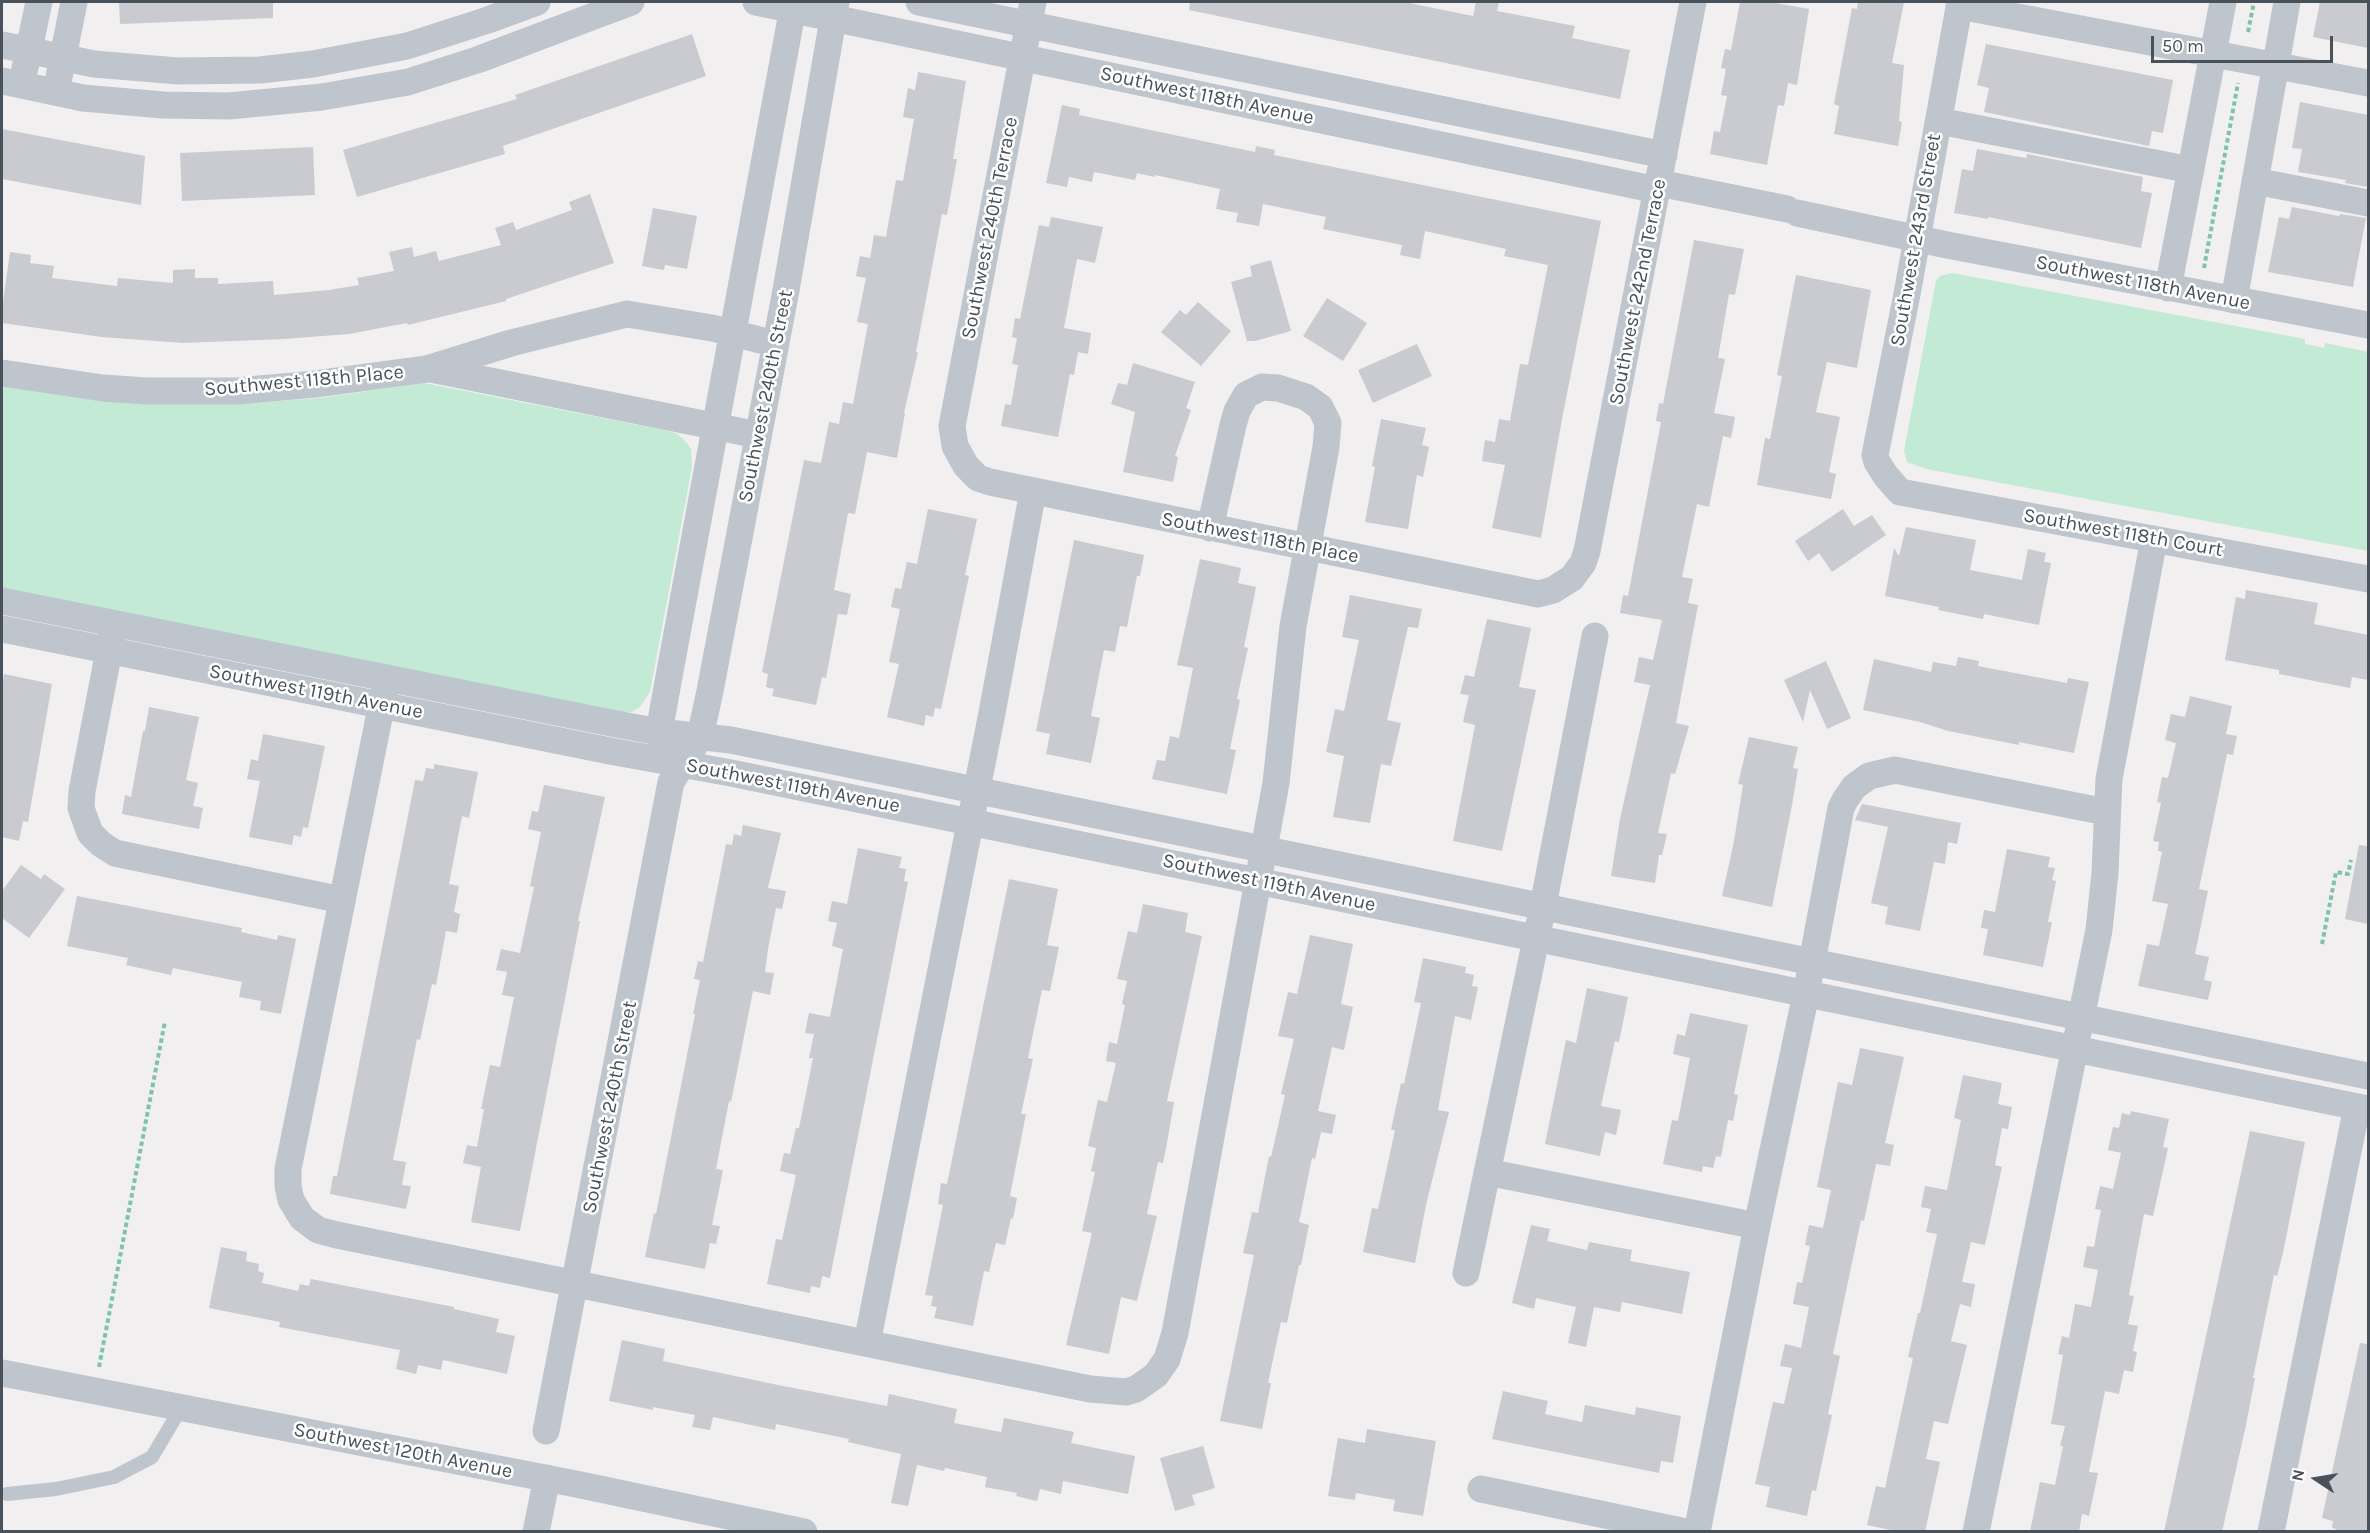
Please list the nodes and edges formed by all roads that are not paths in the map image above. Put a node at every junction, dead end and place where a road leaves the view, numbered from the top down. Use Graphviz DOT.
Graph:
graph roads {
  1 [pos="39,2"];
  2 [pos="74,2"];
  3 [pos="537,2"];
  4 [pos="631,2"];
  5 [pos="756,2"];
  6 [pos="919,2"];
  7 [pos="1693,2"];
  8 [pos="2223,2"];
  9 [pos="2287,2"];
  10 [pos="1960,4"];
  11 [pos="793,5"];
  12 [pos="834,9"];
  13 [pos="1031,13"];
  14 [pos="2,45"];
  15 [pos="28,51"];
  16 [pos="2214,54"];
  17 [pos="1022,58"];
  18 [pos="63,59"];
  19 [pos="2276,66"];
  20 [pos="11,83"];
  21 [pos="2368,83"];
  22 [pos="56,93"];
  23 [pos="1939,121"];
  24 [pos="1664,155"];
  25 [pos="2191,170"];
  26 [pos="2255,181"];
  27 [pos="1658,187"];
  28 [pos="2368,203"];
  29 [pos="1917,239"];
  30 [pos="2168,288"];
  31 [pos="2234,300"];
  32 [pos="2368,325"];
  33 [pos="733,334"];
  34 [pos="511,343"];
  35 [pos="776,344"];
  36 [pos="427,369"];
  37 [pos="2,373"];
  38 [pos="519,386"];
  39 [pos="716,427"];
  40 [pos="758,435"];
  41 [pos="957,453"];
  42 [pos="1886,476"];
  43 [pos="1033,491"];
  44 [pos="1210,528"];
  45 [pos="2154,539"];
  46 [pos="1308,548"];
  47 [pos="1572,578"];
  48 [pos="2368,579"];
  49 [pos="2,601"];
  50 [pos="2,629"];
  51 [pos="1594,636"];
  52 [pos="111,638"];
  53 [pos="387,678"];
  54 [pos="381,705"];
  55 [pos="659,732"];
  56 [pos="700,737"];
  57 [pos="674,769"];
  58 [pos="976,790"];
  59 [pos="2106,812"];
  60 [pos="970,822"];
  61 [pos="1263,849"];
  62 [pos="1258,881"];
  63 [pos="342,900"];
  64 [pos="1543,906"];
  65 [pos="1536,938"];
  66 [pos="1812,962"];
  67 [pos="1806,993"];
  68 [pos="2082,1016"];
  69 [pos="2076,1050"];
  70 [pos="2368,1076"];
  71 [pos="2363,1108"];
  72 [pos="1487,1172"];
  73 [pos="1757,1226"];
  74 [pos="1466,1273"];
  75 [pos="576,1283"];
  76 [pos="867,1343"];
  77 [pos="2,1373"];
  78 [pos="181,1408"];
  79 [pos="546,1431"];
  80 [pos="547,1478"];
  81 [pos="1481,1489"];
  82 [pos="7,1494"];
  83 [pos="536,1532"];
  84 [pos="804,1532"];
  85 [pos="1686,1532"];
  86 [pos="1697,1532"];
  87 [pos="1976,1532"];
  88 [pos="2271,1532"];
  1 -- 15 [label="street"];
  2 -- 18 [label="street"];
  3 -- 18 [label="street"];
  4 -- 22 [label="street"];
  5 -- 11 [label="street, Southwest 118th Avenue"];
  6 -- 13 [label="street, Southwest 118th Avenue"];
  7 -- 24 [label="street, Southwest 242nd Terrace"];
  8 -- 16 [label="street"];
  9 -- 19 [label="street"];
  10 -- 16 [label="street"];
  10 -- 23 [label="street, Southwest 243rd Street"];
  11 -- 12 [label="street, Southwest 118th Avenue"];
  11 -- 33 [label="street, Southwest 240th Street"];
  12 -- 17 [label="street, Southwest 118th Avenue"];
  12 -- 35 [label="street, Southwest 240th Street"];
  13 -- 17 [label="street, Southwest 240th Terrace"];
  13 -- 24 [label="street, Southwest 118th Avenue"];
  14 -- 15 [label="street"];
  15 -- 18 [label="street"];
  15 -- 20 [label="street"];
  16 -- 19 [label="street"];
  16 -- 25 [label="street"];
  17 -- 27 [label="street, Southwest 118th Avenue"];
  17 -- 41 [label="street, Southwest 240th Terrace"];
  18 -- 22 [label="street"];
  19 -- 21 [label="street"];
  19 -- 26 [label="street"];
  20 -- 22 [label="street"];
  23 -- 25 [label="street"];
  23 -- 29 [label="street, Southwest 243rd Street"];
  24 -- 27 [label="street, Southwest 242nd Terrace"];
  25 -- 30 [label="street"];
  26 -- 28 [label="street"];
  26 -- 31 [label="street"];
  27 -- 29 [label="street, Southwest 118th Avenue"];
  27 -- 47 [label="street, Southwest 242nd Terrace"];
  29 -- 30 [label="street, Southwest 118th Avenue"];
  29 -- 42 [label="street, Southwest 243rd Street"];
  30 -- 31 [label="street, Southwest 118th Avenue"];
  31 -- 32 [label="street, Southwest 118th Avenue"];
  33 -- 34 [label="street, Southwest 118th Place"];
  33 -- 35 [label="street, Southwest 118th Place"];
  33 -- 39 [label="street, Southwest 240th Street"];
  34 -- 36 [label="street, Southwest 118th Place"];
  34 -- 38 [label="street"];
  35 -- 40 [label="street, Southwest 240th Street"];
  36 -- 37 [label="street, Southwest 118th Place"];
  36 -- 38 [label="street, Southwest 118th Place"];
  38 -- 39 [label="street, Southwest 118th Place"];
  39 -- 40 [label="street, Southwest 118th Place"];
  39 -- 55 [label="street, Southwest 240th Street"];
  40 -- 56 [label="street, Southwest 240th Street"];
  41 -- 43 [label="street, Southwest 118th Place"];
  42 -- 45 [label="street, Southwest 118th Court"];
  43 -- 44 [label="street, Southwest 118th Place"];
  43 -- 58 [label="street"];
  44 -- 46 [label="street, Southwest 118th Place"];
  44 -- 46 [label="street"];
  45 -- 48 [label="street, Southwest 118th Court"];
  45 -- 59 [label="street"];
  46 -- 47 [label="street, Southwest 118th Place"];
  46 -- 61 [label="street"];
  49 -- 52 [label="street, Southwest 119th Avenue"];
  50 -- 52 [label="street, Southwest 119th Avenue"];
  51 -- 64 [label="street"];
  52 -- 53 [label="street, Southwest 119th Avenue"];
  52 -- 54 [label="street, Southwest 119th Avenue"];
  52 -- 63 [label="street"];
  53 -- 54 [label="street"];
  53 -- 55 [label="street, Southwest 119th Avenue"];
  54 -- 57 [label="street, Southwest 119th Avenue"];
  54 -- 63 [label="street"];
  55 -- 56 [label="street, Southwest 119th Avenue"];
  55 -- 57 [label="street, Southwest 240th Street"];
  56 -- 57 [label="street, Southwest 240th Street"];
  56 -- 58 [label="street, Southwest 119th Avenue"];
  57 -- 60 [label="street, Southwest 119th Avenue"];
  57 -- 75 [label="street, Southwest 240th Street"];
  58 -- 60 [label="street"];
  58 -- 61 [label="street, Southwest 119th Avenue"];
  59 -- 66 [label="street"];
  59 -- 68 [label="street"];
  60 -- 62 [label="street, Southwest 119th Avenue"];
  60 -- 76 [label="street"];
  61 -- 62 [label="street"];
  61 -- 64 [label="street, Southwest 119th Avenue"];
  62 -- 65 [label="street, Southwest 119th Avenue"];
  62 -- 76 [label="street"];
  63 -- 75 [label="street"];
  64 -- 65 [label="street"];
  64 -- 66 [label="street, Southwest 119th Avenue"];
  65 -- 67 [label="street, Southwest 119th Avenue"];
  65 -- 72 [label="street"];
  66 -- 67 [label="street"];
  66 -- 68 [label="street, Southwest 119th Avenue"];
  67 -- 69 [label="street, Southwest 119th Avenue"];
  67 -- 73 [label="street"];
  68 -- 69 [label="street"];
  68 -- 70 [label="street, Southwest 119th Avenue"];
  69 -- 71 [label="street, Southwest 119th Avenue"];
  69 -- 87 [label="street"];
  71 -- 88 [label="street"];
  72 -- 73 [label="street"];
  72 -- 74 [label="street"];
  73 -- 86 [label="street"];
  75 -- 76 [label="street"];
  75 -- 79 [label="street, Southwest 240th Street"];
  77 -- 78 [label="street, Southwest 120th Avenue"];
  78 -- 80 [label="street, Southwest 120th Avenue"];
  78 -- 82 [label="lane"];
  80 -- 83 [label="street"];
  80 -- 84 [label="street, Southwest 120th Avenue"];
  81 -- 85 [label="street"];
}
